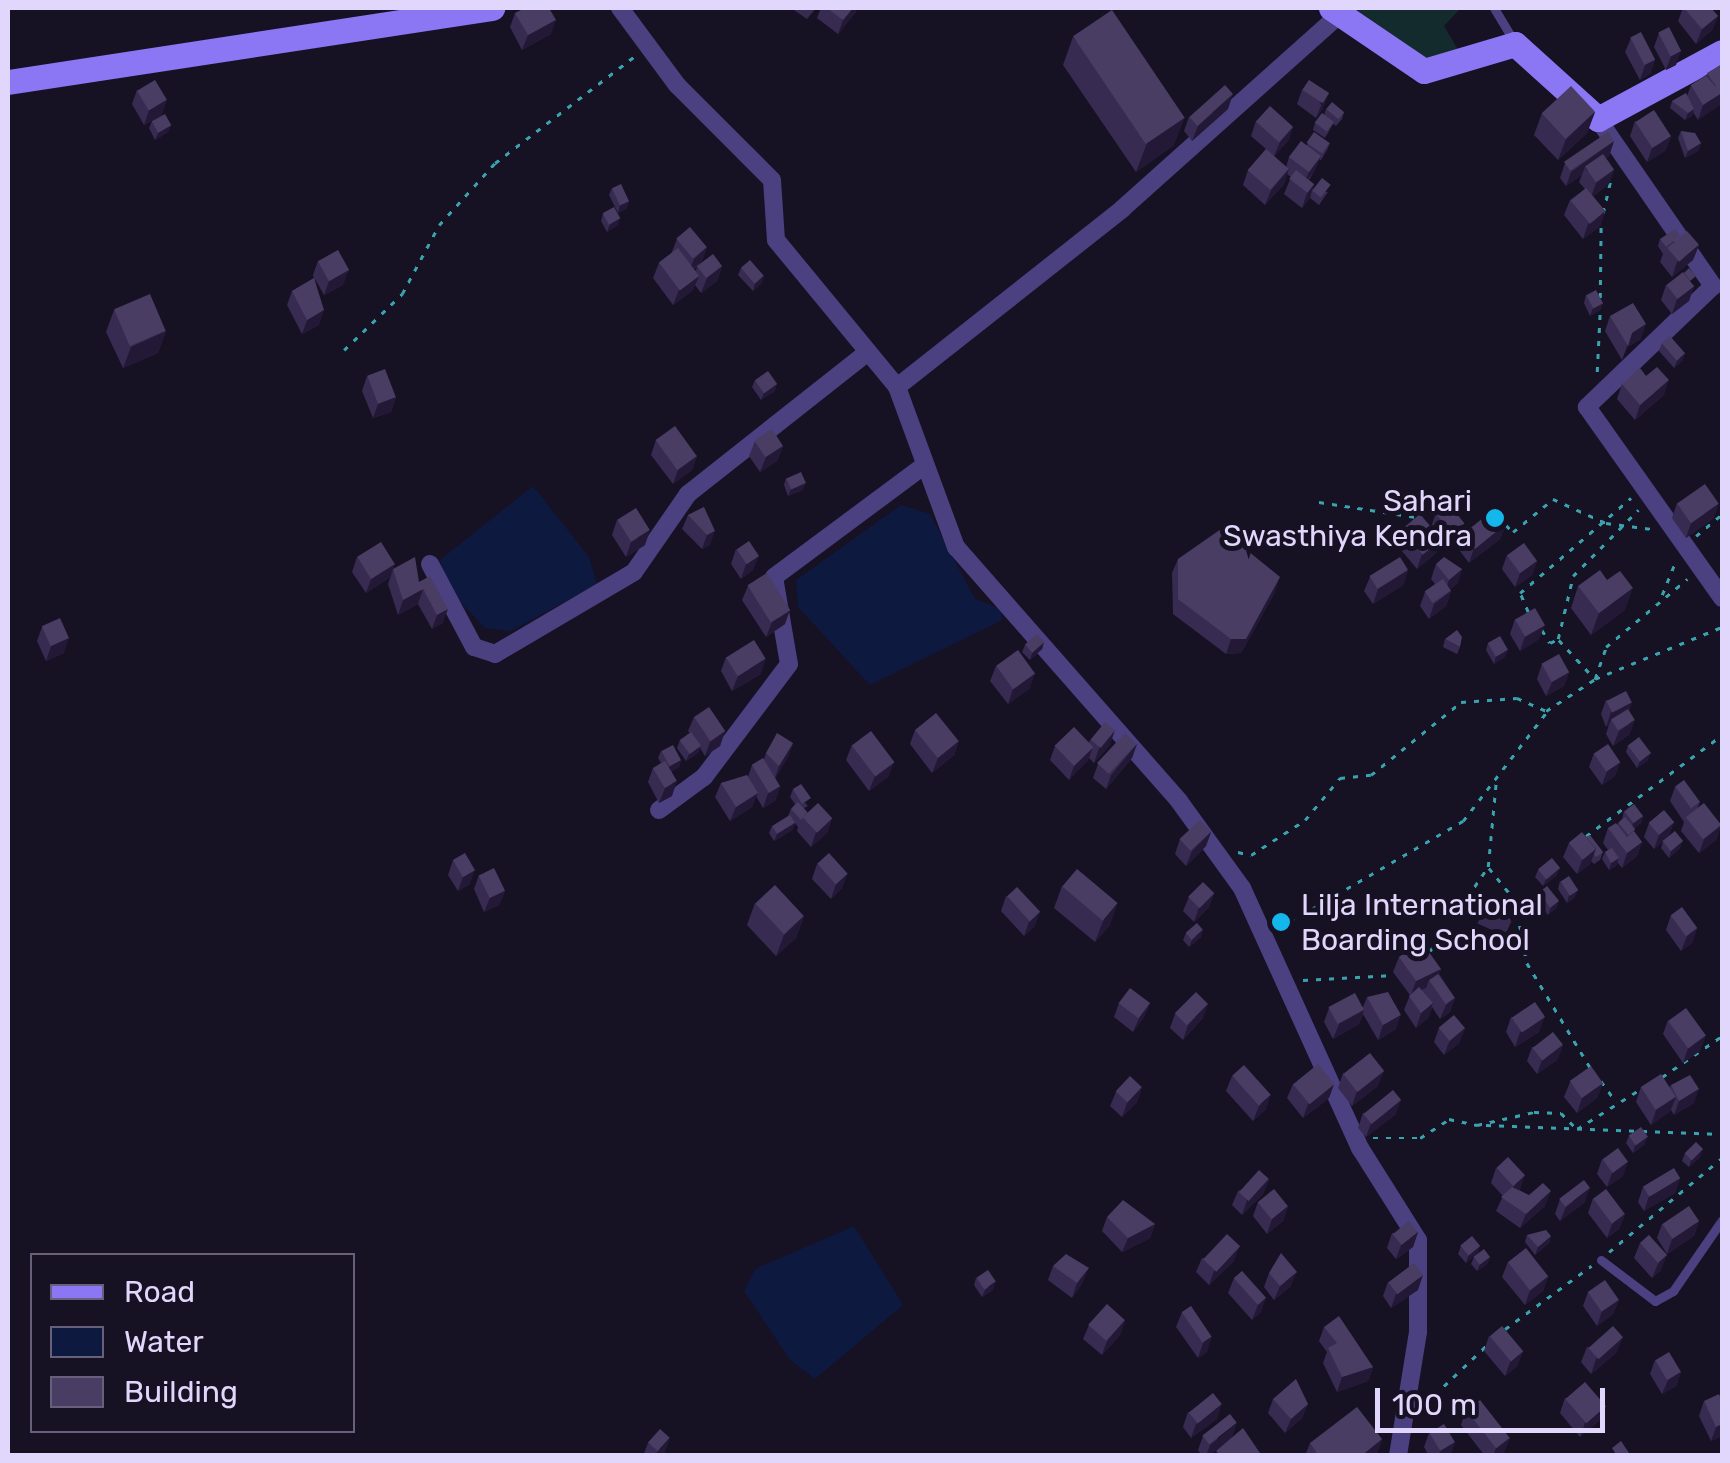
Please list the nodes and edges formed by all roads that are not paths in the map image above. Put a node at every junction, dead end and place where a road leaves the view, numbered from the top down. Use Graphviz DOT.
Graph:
graph roads {
  1 [pos="492,8"];
  2 [pos="620,8"];
  3 [pos="1494,8"];
  4 [pos="1334,12"];
  5 [pos="1515,44"];
  6 [pos="1722,52"];
  7 [pos="8,82"];
  8 [pos="1598,119"];
  9 [pos="868,352"];
  10 [pos="897,387"];
  11 [pos="922,467"];
  12 [pos="430,564"];
  13 [pos="1722,598"];
  14 [pos="659,810"];
  15 [pos="1722,1220"];
  16 [pos="1600,1260"];
  17 [pos="1398,1456"];
  1 -- 7 [label="main road"];
  2 -- 9 [label="street"];
  3 -- 5 [label="lane"];
  4 -- 5 [label="main road"];
  4 -- 10 [label="street"];
  5 -- 8 [label="main road"];
  6 -- 8 [label="main road"];
  8 -- 13 [label="street"];
  9 -- 10 [label="street"];
  9 -- 12 [label="street"];
  10 -- 11 [label="street"];
  11 -- 14 [label="street"];
  11 -- 17 [label="street"];
  15 -- 16 [label="lane"];
}
